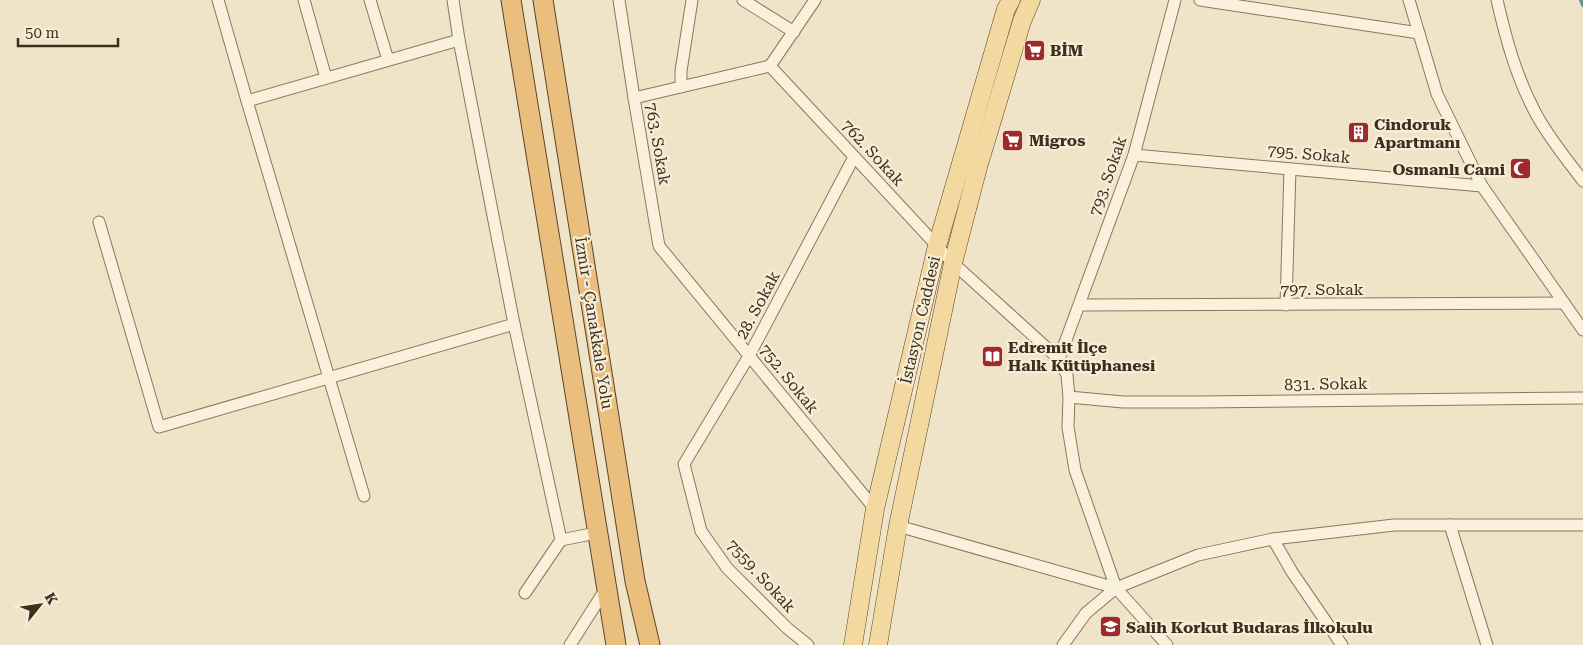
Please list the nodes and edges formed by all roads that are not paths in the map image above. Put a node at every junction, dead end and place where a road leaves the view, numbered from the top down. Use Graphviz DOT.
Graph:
graph roads {
  1 [pos="218,0"];
  2 [pos="304,0"];
  3 [pos="370,0"];
  4 [pos="454,0"];
  5 [pos="511,0"];
  6 [pos="543,0"];
  7 [pos="619,0"];
  8 [pos="692,0"];
  9 [pos="743,0"];
  10 [pos="815,0"];
  11 [pos="1011,0"];
  12 [pos="1031,0"];
  13 [pos="1175,0"];
  14 [pos="1200,0"];
  15 [pos="1409,0"];
  16 [pos="1497,0"];
  17 [pos="794,32"];
  18 [pos="1419,33"];
  19 [pos="459,40"];
  20 [pos="388,60"];
  21 [pos="770,66"];
  22 [pos="326,78"];
  23 [pos="681,86"];
  24 [pos="634,98"];
  25 [pos="247,101"];
  26 [pos="1134,155"];
  27 [pos="854,157"];
  28 [pos="1290,169"];
  29 [pos="1583,181"];
  30 [pos="1482,186"];
  31 [pos="99,222"];
  32 [pos="659,246"];
  33 [pos="937,246"];
  34 [pos="953,263"];
  35 [pos="1564,303"];
  36 [pos="1080,305"];
  37 [pos="1286,305"];
  38 [pos="514,324"];
  39 [pos="1583,330"];
  40 [pos="749,356"];
  41 [pos="1059,360"];
  42 [pos="329,377"];
  43 [pos="1069,397"];
  44 [pos="1583,398"];
  45 [pos="684,464"];
  46 [pos="364,496"];
  47 [pos="875,509"];
  48 [pos="1450,525"];
  49 [pos="1583,525"];
  50 [pos="898,526"];
  51 [pos="596,533"];
  52 [pos="1273,539"];
  53 [pos="561,540"];
  54 [pos="1116,588"];
  55 [pos="605,590"];
  56 [pos="525,593"];
  57 [pos="570,645"];
  58 [pos="616,645"];
  59 [pos="650,645"];
  60 [pos="808,645"];
  61 [pos="853,645"];
  62 [pos="878,645"];
  63 [pos="1064,645"];
  64 [pos="1167,645"];
  65 [pos="1342,645"];
  66 [pos="1487,645"];
  1 -- 25 [label="street"];
  2 -- 22 [label="street"];
  3 -- 20 [label="street"];
  4 -- 19 [label="street"];
  5 -- 51 [label="highway, İzmir - Çanakkale Yolu"];
  6 -- 59 [label="highway, İzmir - Çanakkale Yolu"];
  7 -- 24 [label="street"];
  8 -- 23 [label="street"];
  9 -- 17 [label="street"];
  10 -- 17 [label="street"];
  11 -- 33 [label="main road, İstasyon Caddesi"];
  12 -- 34 [label="main road, İstasyon Caddesi"];
  13 -- 26 [label="street, 793. Sokak"];
  14 -- 18 [label="street"];
  15 -- 18 [label="street"];
  16 -- 29 [label="street"];
  17 -- 21 [label="street"];
  18 -- 30 [label="street"];
  19 -- 20 [label="street"];
  19 -- 38 [label="street"];
  20 -- 22 [label="street"];
  21 -- 23 [label="street, 763. Sokak"];
  21 -- 27 [label="street, 762. Sokak"];
  22 -- 25 [label="street"];
  23 -- 24 [label="street, 763. Sokak"];
  24 -- 32 [label="street, 763. Sokak"];
  25 -- 42 [label="street"];
  26 -- 28 [label="street, 795. Sokak"];
  26 -- 36 [label="street, 793. Sokak"];
  27 -- 33 [label="street, 762. Sokak"];
  27 -- 40 [label="street, 28. Sokak"];
  28 -- 30 [label="street, 795. Sokak"];
  28 -- 37 [label="street"];
  30 -- 35 [label="street"];
  31 -- 42 [label="street"];
  32 -- 40 [label="street, 752. Sokak"];
  33 -- 34 [label="street, 762. Sokak"];
  33 -- 47 [label="main road, İstasyon Caddesi"];
  34 -- 41 [label="street, 762. Sokak"];
  34 -- 50 [label="main road, İstasyon Caddesi"];
  35 -- 37 [label="street, 797. Sokak"];
  35 -- 39 [label="street"];
  36 -- 37 [label="street, 797. Sokak"];
  36 -- 41 [label="street, 793. Sokak"];
  38 -- 42 [label="street"];
  38 -- 53 [label="street"];
  40 -- 45 [label="street, 28. Sokak"];
  40 -- 47 [label="street, 752. Sokak"];
  41 -- 43 [label="street"];
  42 -- 46 [label="street"];
  43 -- 44 [label="street, 831. Sokak"];
  43 -- 54 [label="street"];
  45 -- 60 [label="street, 7559. Sokak"];
  47 -- 61 [label="main road, İstasyon Caddesi"];
  48 -- 49 [label="street"];
  48 -- 52 [label="street"];
  48 -- 66 [label="street"];
  50 -- 54 [label="street"];
  50 -- 62 [label="main road, İstasyon Caddesi"];
  51 -- 53 [label="street"];
  51 -- 55 [label="highway, İzmir - Çanakkale Yolu"];
  52 -- 54 [label="street"];
  52 -- 65 [label="street"];
  53 -- 56 [label="street"];
  54 -- 63 [label="street"];
  54 -- 64 [label="street"];
  55 -- 57 [label="street"];
  55 -- 58 [label="highway, İzmir - Çanakkale Yolu"];
}
